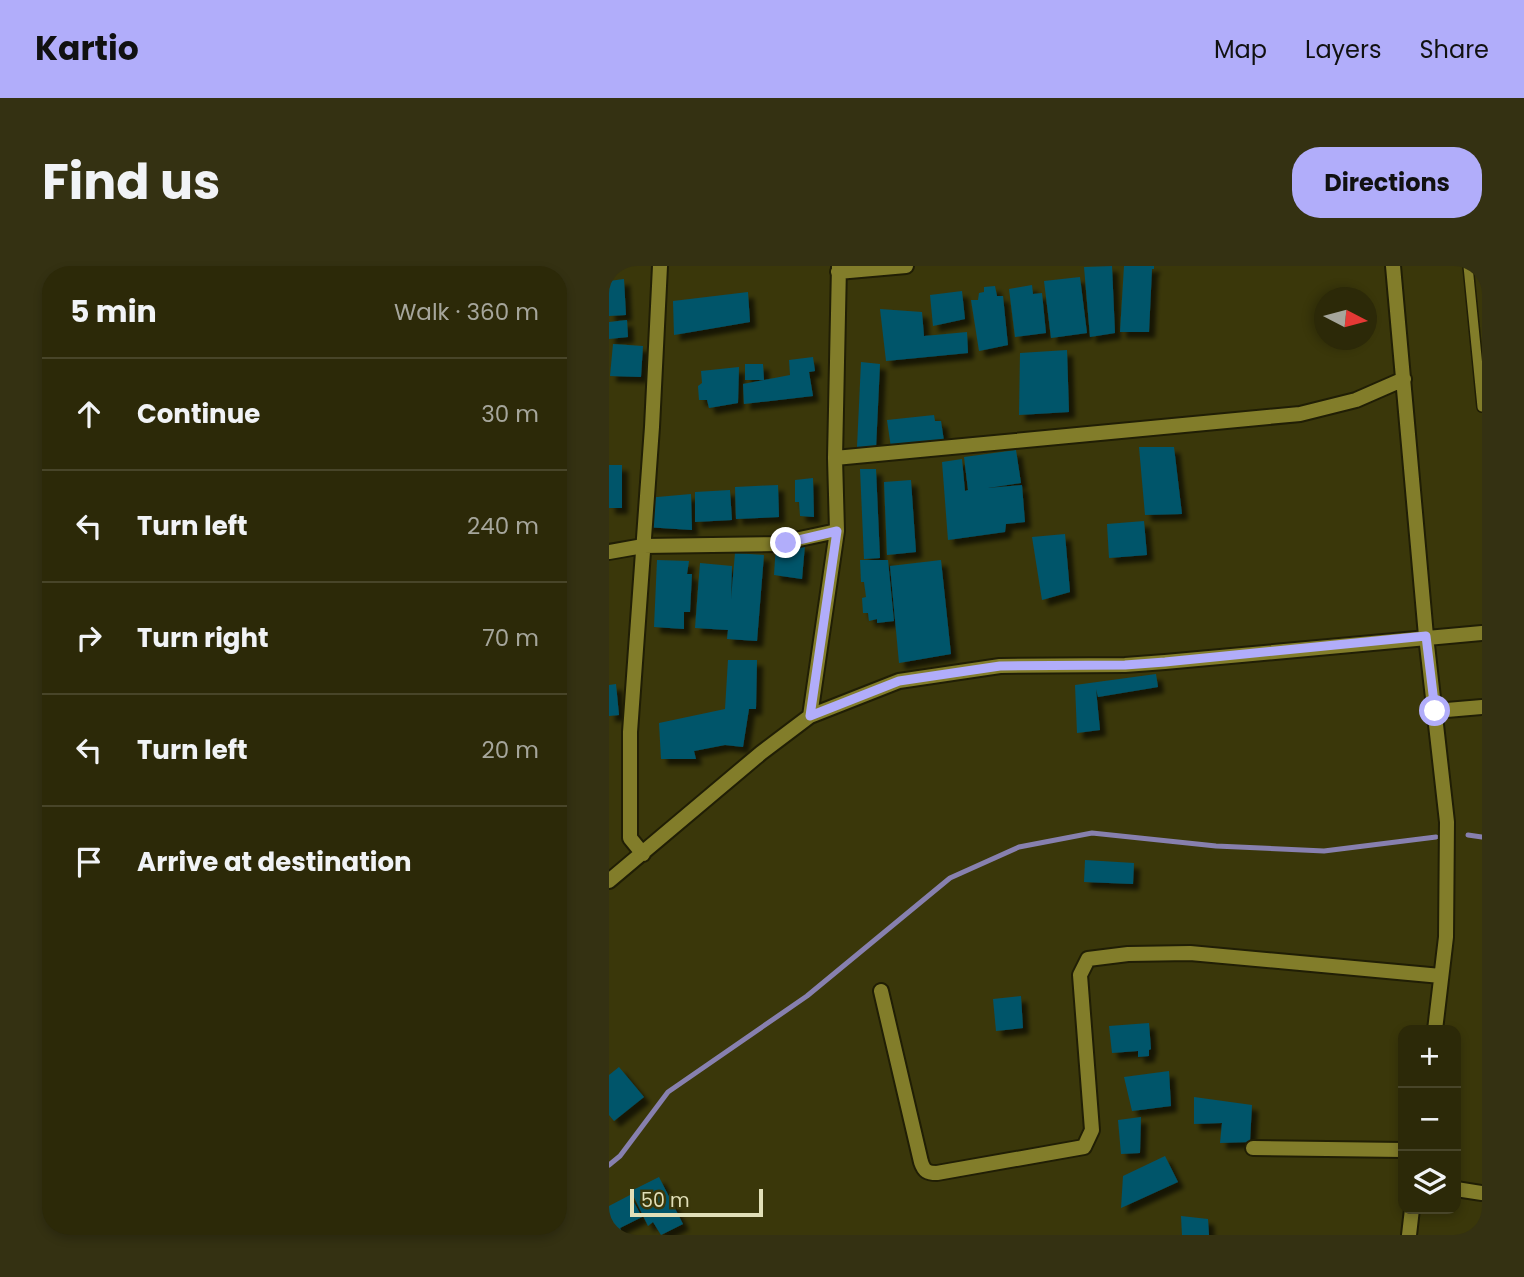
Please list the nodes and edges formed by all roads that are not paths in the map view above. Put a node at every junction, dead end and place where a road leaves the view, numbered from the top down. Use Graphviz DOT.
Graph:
graph roads {
  1 [pos="660,266"];
  2 [pos="905,266"];
  3 [pos="1394,266"];
  4 [pos="1468,266"];
  5 [pos="839,269"];
  6 [pos="1404,379"];
  7 [pos="1482,407"];
  8 [pos="835,458"];
  9 [pos="837,531"];
  10 [pos="643,545"];
  11 [pos="609,552"];
  12 [pos="1482,633"];
  13 [pos="1426,636"];
  14 [pos="1482,707"];
  15 [pos="1435,711"];
  16 [pos="810,716"];
  17 [pos="643,854"];
  18 [pos="609,881"];
  19 [pos="1441,976"];
  20 [pos="881,991"];
  21 [pos="1436,1025"];
  22 [pos="1253,1148"];
  23 [pos="1398,1150"];
  24 [pos="1461,1190"];
  25 [pos="1482,1193"];
  26 [pos="1411,1214"];
  27 [pos="1409,1235"];
  1 -- 10 [label="street"];
  2 -- 5 [label="street"];
  3 -- 6 [label="street"];
  4 -- 7 [label="lane"];
  5 -- 8 [label="street"];
  6 -- 8 [label="street"];
  6 -- 13 [label="street"];
  8 -- 9 [label="street"];
  9 -- 10 [label="street"];
  9 -- 16 [label="street"];
  10 -- 11 [label="street"];
  10 -- 17 [label="street"];
  12 -- 13 [label="street"];
  13 -- 15 [label="street"];
  13 -- 16 [label="street"];
  14 -- 15 [label="street"];
  15 -- 19 [label="street"];
  16 -- 17 [label="street"];
  17 -- 18 [label="street"];
  19 -- 20 [label="street"];
  19 -- 21 [label="street"];
  22 -- 23 [label="street"];
  24 -- 25 [label="street"];
  26 -- 27 [label="street"];
}
